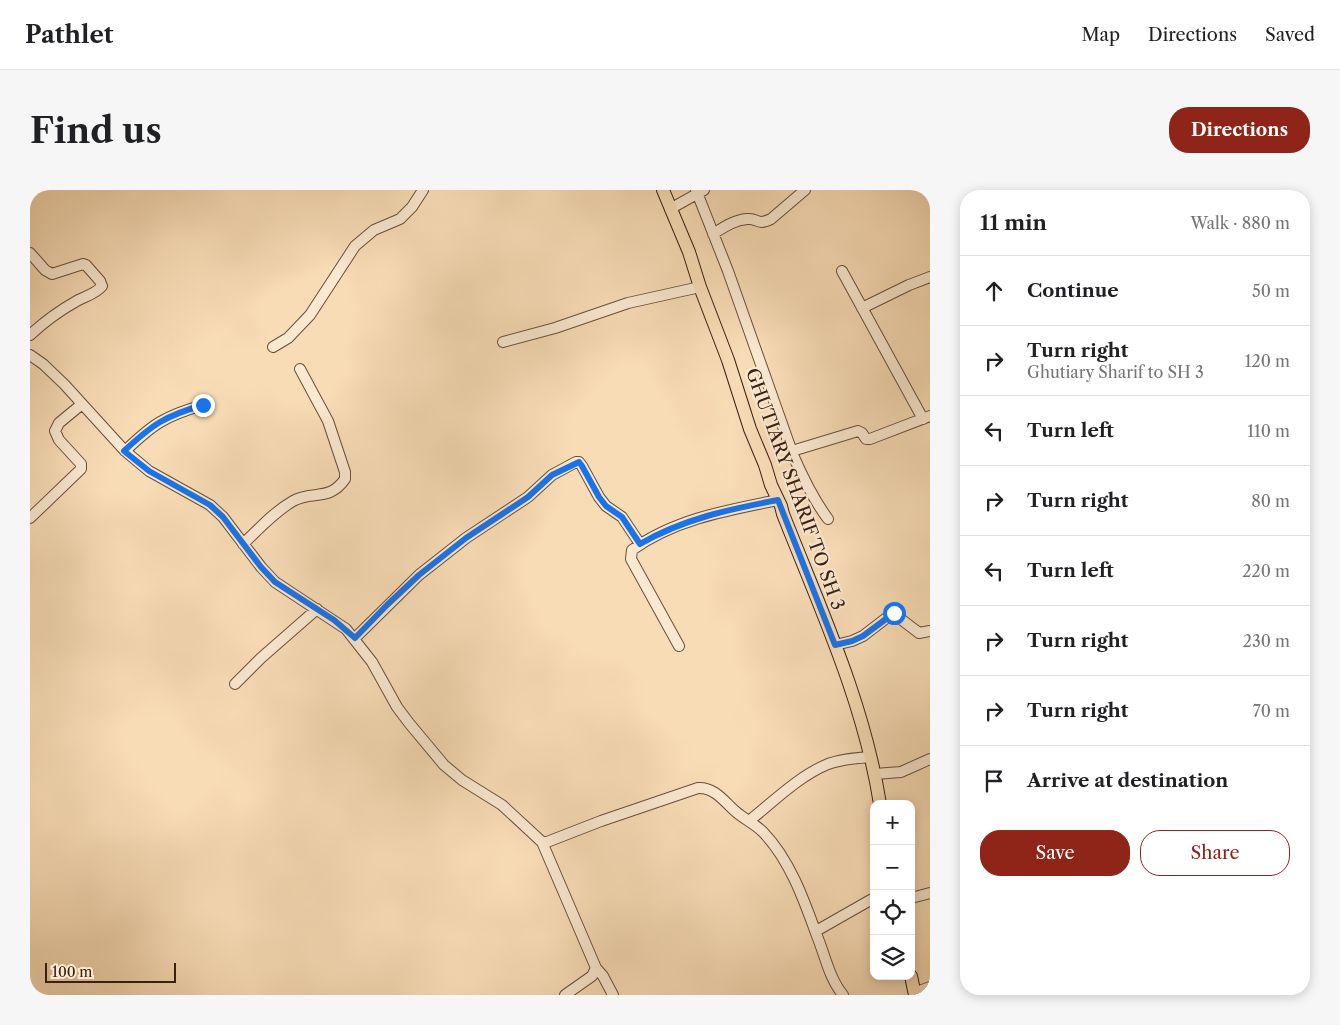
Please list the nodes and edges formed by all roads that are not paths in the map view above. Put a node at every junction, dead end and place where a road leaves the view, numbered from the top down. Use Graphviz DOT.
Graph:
graph roads {
  1 [pos="423,190"];
  2 [pos="662,190"];
  3 [pos="805,190"];
  4 [pos="697,193"];
  5 [pos="673,207"];
  6 [pos="713,234"];
  7 [pos="30,253"];
  8 [pos="842,272"];
  9 [pos="930,277"];
  10 [pos="700,287"];
  11 [pos="862,308"];
  12 [pos="30,336"];
  13 [pos="503,342"];
  14 [pos="273,347"];
  15 [pos="30,355"];
  16 [pos="300,369"];
  17 [pos="82,404"];
  18 [pos="203,405"];
  19 [pos="926,417"];
  20 [pos="124,451"];
  21 [pos="792,452"];
  22 [pos="778,500"];
  23 [pos="30,518"];
  24 [pos="828,519"];
  25 [pos="243,544"];
  26 [pos="640,544"];
  27 [pos="317,609"];
  28 [pos="929,632"];
  29 [pos="355,638"];
  30 [pos="835,645"];
  31 [pos="679,646"];
  32 [pos="235,684"];
  33 [pos="871,757"];
  34 [pos="930,758"];
  35 [pos="875,774"];
  36 [pos="879,800"];
  37 [pos="749,821"];
  38 [pos="542,842"];
  39 [pos="930,893"];
  40 [pos="915,897"];
  41 [pos="870,900"];
  42 [pos="816,931"];
  43 [pos="596,968"];
  44 [pos="912,980"];
  45 [pos="930,987"];
  46 [pos="914,994"];
  47 [pos="565,995"];
  48 [pos="613,995"];
  49 [pos="843,995"];
  1 -- 14 [label="street"];
  2 -- 5 [label="main road, GHUTIARY SHARIF TO SH 3"];
  3 -- 6 [label="street"];
  4 -- 5 [label="street"];
  4 -- 6 [label="street"];
  5 -- 10 [label="main road, GHUTIARY SHARIF TO SH 3"];
  6 -- 21 [label="street"];
  7 -- 12 [label="street"];
  8 -- 11 [label="street"];
  9 -- 11 [label="street"];
  10 -- 13 [label="street"];
  10 -- 22 [label="main road, GHUTIARY SHARIF TO SH 3"];
  11 -- 19 [label="street"];
  15 -- 17 [label="street"];
  16 -- 25 [label="street"];
  17 -- 20 [label="street"];
  17 -- 23 [label="street"];
  18 -- 20 [label="street"];
  19 -- 21 [label="street"];
  20 -- 25 [label="street"];
  21 -- 24 [label="street"];
  22 -- 26 [label="street"];
  22 -- 30 [label="main road, GHUTIARY SHARIF TO SH 3"];
  25 -- 27 [label="street"];
  26 -- 29 [label="street"];
  26 -- 31 [label="street"];
  27 -- 29 [label="street"];
  27 -- 32 [label="street"];
  28 -- 30 [label="street"];
  29 -- 38 [label="street"];
  30 -- 33 [label="main road, GHUTIARY SHARIF TO SH 3"];
  33 -- 35 [label="main road, GHUTIARY SHARIF TO SH 3"];
  33 -- 37 [label="street"];
  34 -- 35 [label="street"];
  35 -- 36 [label="main road, GHUTIARY SHARIF TO SH 3"];
  37 -- 38 [label="street"];
  37 -- 42 [label="street"];
  38 -- 43 [label="street"];
  39 -- 40 [label="street"];
  41 -- 42 [label="street"];
  42 -- 49 [label="street"];
  43 -- 47 [label="street"];
  43 -- 48 [label="street"];
  44 -- 46 [label="main road"];
  45 -- 46 [label="street"];
}
